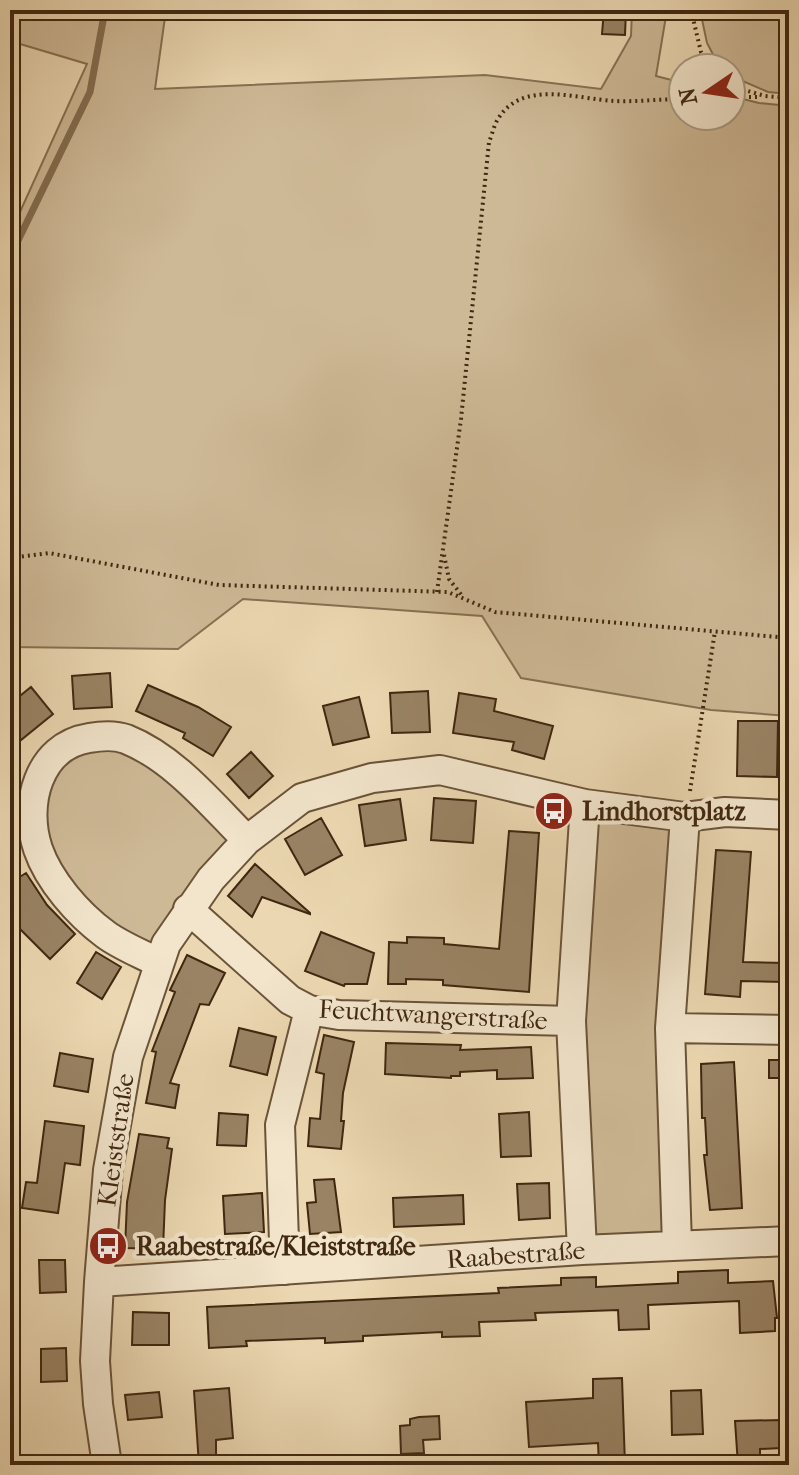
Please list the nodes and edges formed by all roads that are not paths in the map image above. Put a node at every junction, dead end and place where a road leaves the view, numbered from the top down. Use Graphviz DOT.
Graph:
graph roads {
  1 [pos="585,804"];
  2 [pos="789,815"];
  3 [pos="685,817"];
  4 [pos="247,840"];
  5 [pos="188,909"];
  6 [pos="159,963"];
  7 [pos="309,1010"];
  8 [pos="571,1021"];
  9 [pos="670,1028"];
  10 [pos="789,1030"];
  11 [pos="789,1241"];
  12 [pos="677,1245"];
  13 [pos="582,1250"];
  14 [pos="285,1270"];
  15 [pos="99,1282"];
  16 [pos="107,1465"];
  1 -- 3 [label="street"];
  1 -- 4 [label="street, Kleiststraße"];
  1 -- 8 [label="street"];
  2 -- 3 [label="street"];
  3 -- 9 [label="street"];
  4 -- 5 [label="street, Kleiststraße"];
  4 -- 6 [label="street"];
  5 -- 6 [label="street, Kleiststraße"];
  5 -- 7 [label="street, Feuchtwangerstraße"];
  6 -- 15 [label="street, Kleiststraße"];
  7 -- 8 [label="street, Feuchtwangerstraße"];
  7 -- 14 [label="street"];
  8 -- 13 [label="street"];
  9 -- 10 [label="street"];
  9 -- 12 [label="street"];
  11 -- 12 [label="street, Raabestraße"];
  12 -- 13 [label="street, Raabestraße"];
  13 -- 14 [label="street, Raabestraße"];
  14 -- 15 [label="street, Raabestraße"];
  15 -- 16 [label="street, Kleiststraße"];
}
